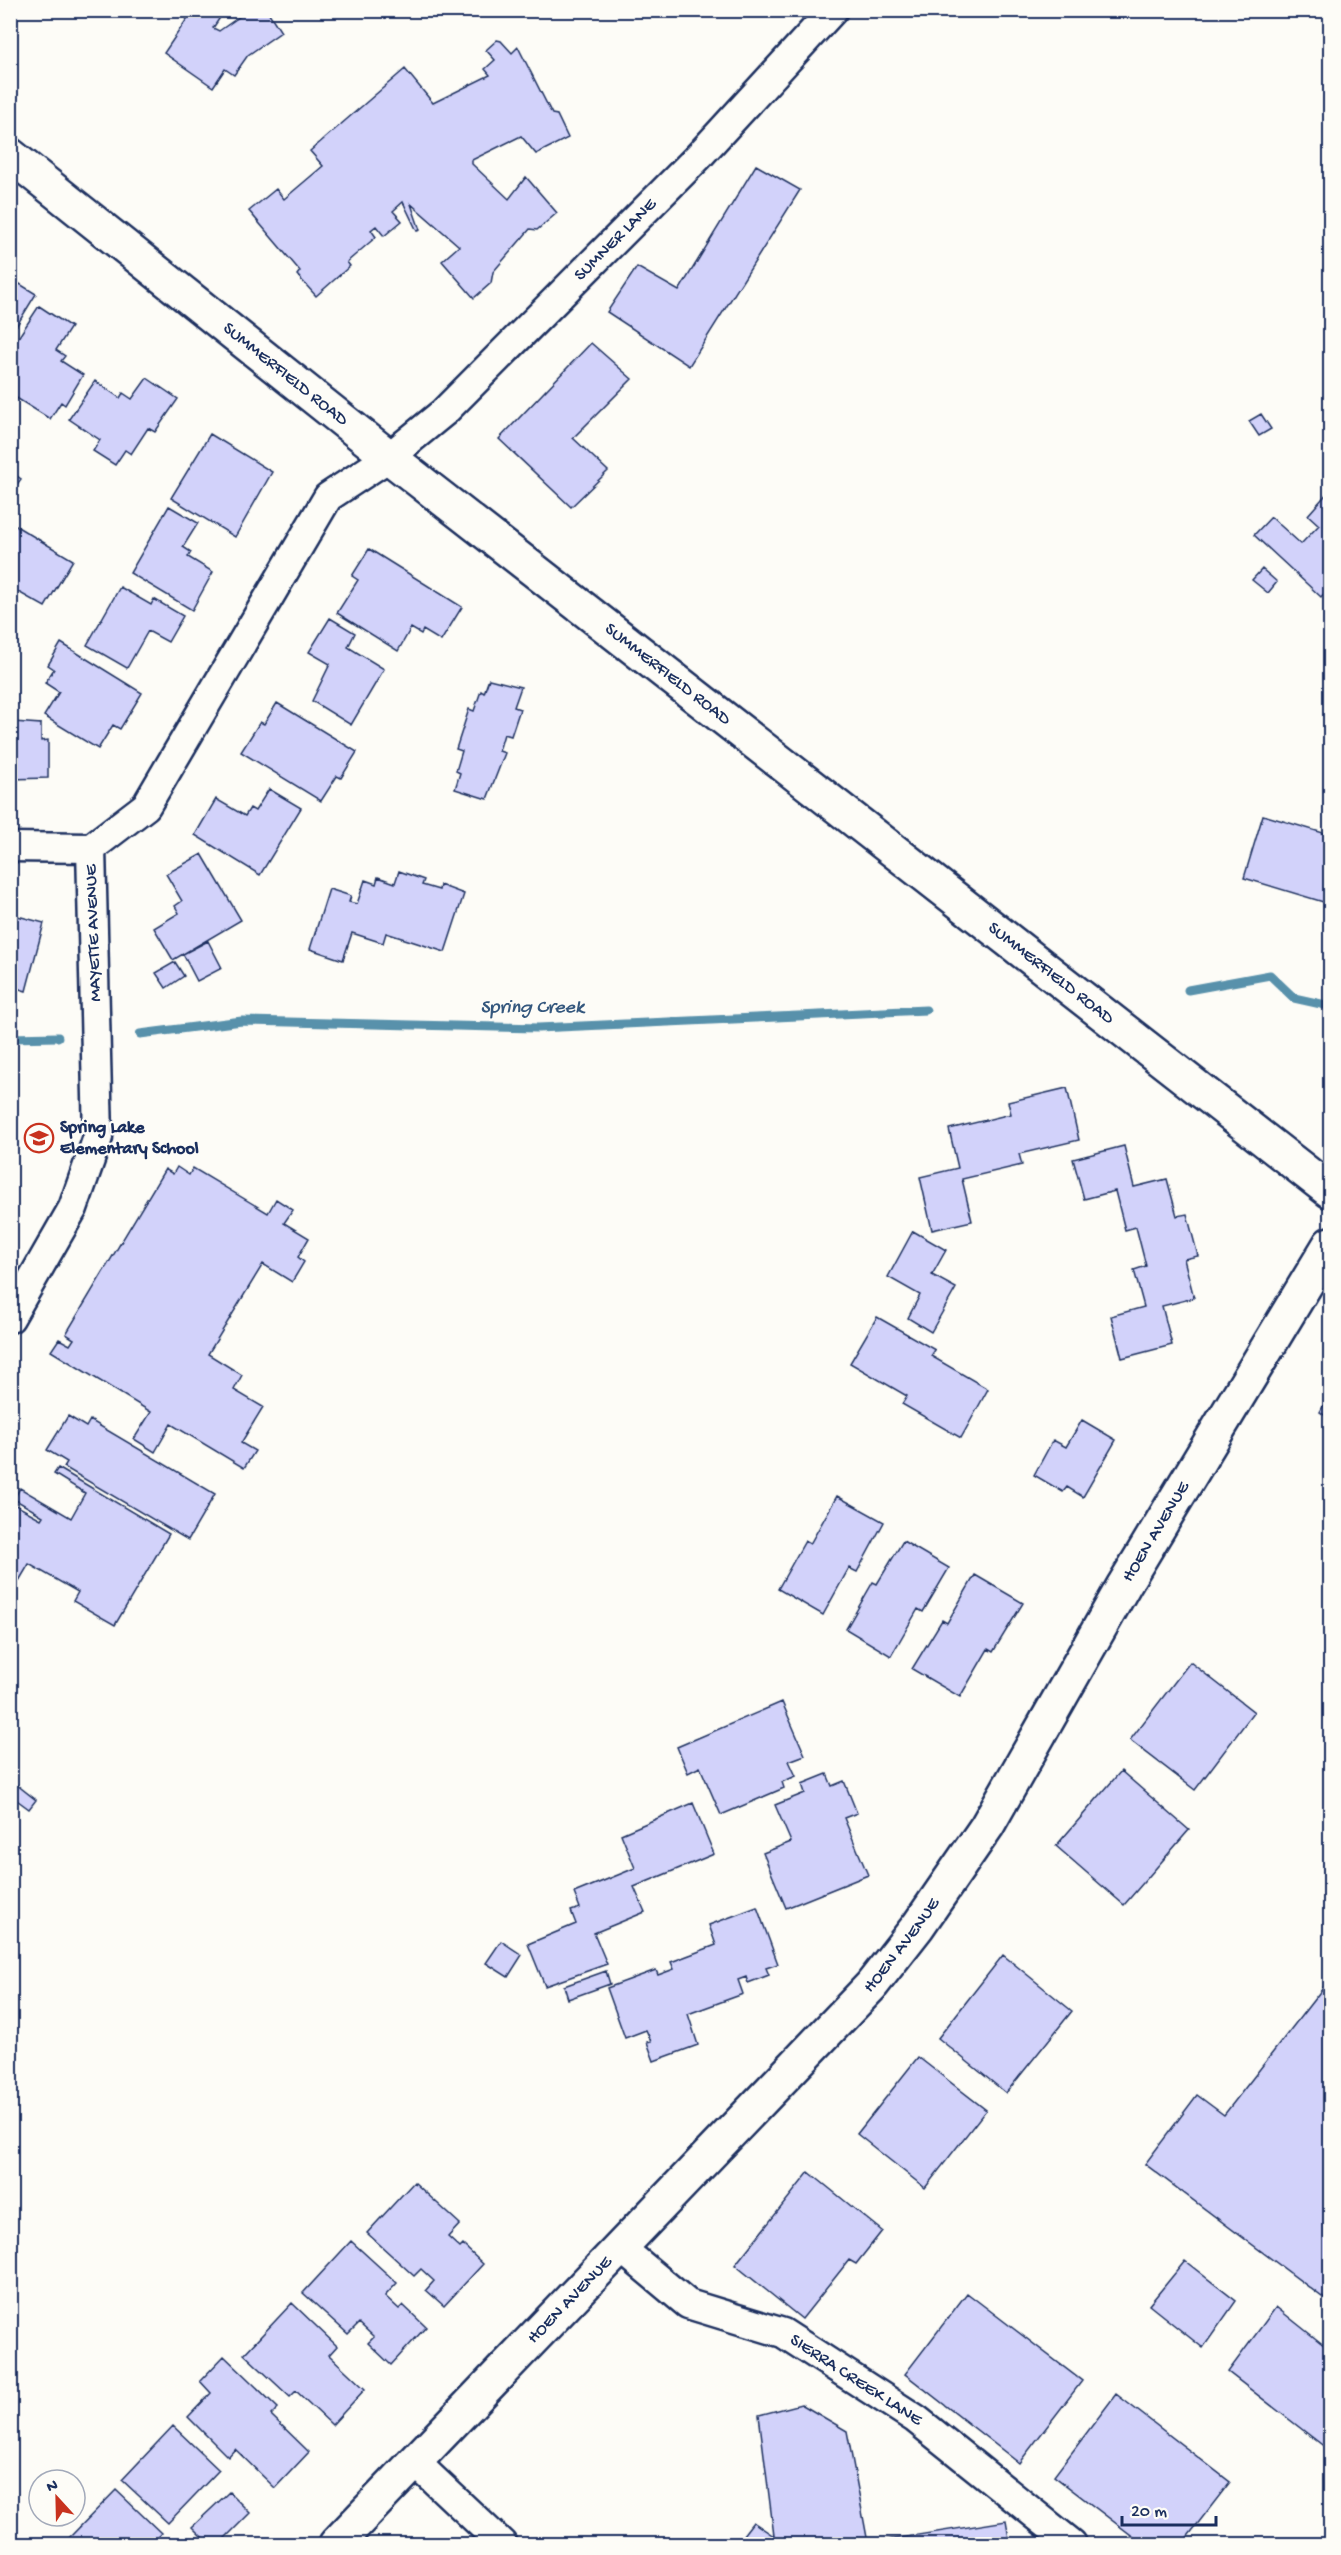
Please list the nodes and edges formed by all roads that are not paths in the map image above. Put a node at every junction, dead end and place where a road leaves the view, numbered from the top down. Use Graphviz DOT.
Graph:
graph roads {
  1 [pos="833,10"];
  2 [pos="10,155"];
  3 [pos="389,457"];
  4 [pos="10,847"];
  5 [pos="91,848"];
  6 [pos="1330,1191"];
  7 [pos="1330,1244"];
  8 [pos="10,1318"];
  9 [pos="622,2248"];
  10 [pos="415,2462"];
  11 [pos="336,2544"];
  12 [pos="502,2544"];
  13 [pos="1072,2544"];
  1 -- 3 [label="street, SUMNER LANE"];
  2 -- 3 [label="street, SUMMERFIELD ROAD"];
  3 -- 5 [label="street, MAYETTE AVENUE"];
  3 -- 6 [label="street, SUMMERFIELD ROAD"];
  4 -- 5 [label="street"];
  5 -- 8 [label="street, MAYETTE AVENUE"];
  7 -- 9 [label="street, HOEN AVENUE"];
  9 -- 10 [label="street, HOEN AVENUE"];
  9 -- 13 [label="street, SIERRA CREEK LANE"];
  10 -- 11 [label="street, HOEN AVENUE"];
  10 -- 12 [label="street"];
}
